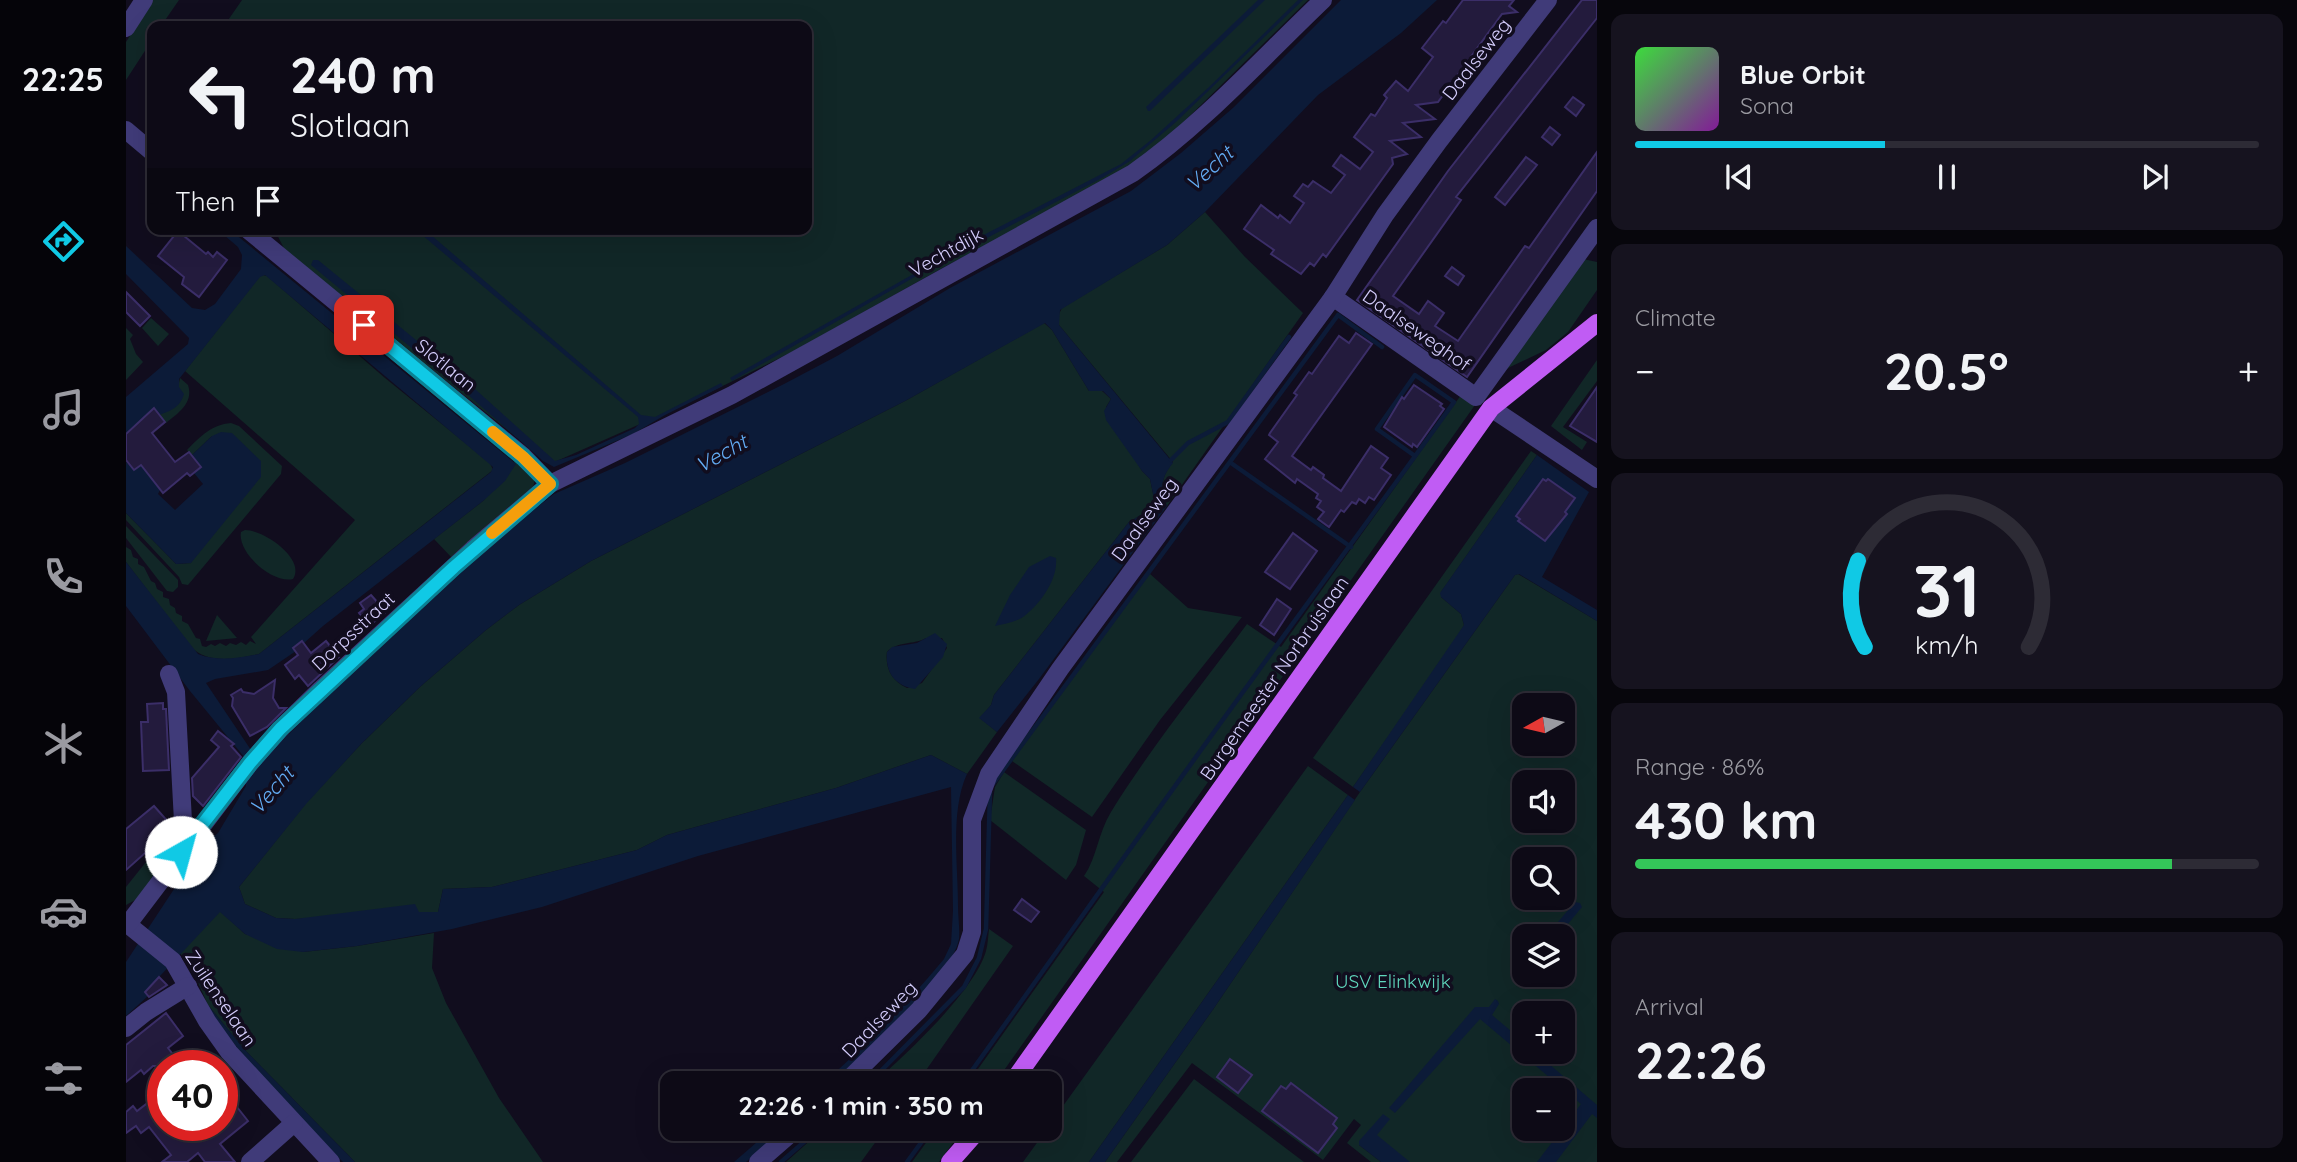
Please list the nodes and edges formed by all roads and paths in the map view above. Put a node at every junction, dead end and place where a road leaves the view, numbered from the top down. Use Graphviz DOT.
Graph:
graph roads {
  1 [pos="144,0"];
  2 [pos="1322,0"];
  3 [pos="1548,0"];
  4 [pos="126,28"];
  5 [pos="126,130"];
  6 [pos="147,148"];
  7 [pos="254,235"];
  8 [pos="1594,240"];
  9 [pos="1333,297"];
  10 [pos="1597,323"];
  11 [pos="1484,403"];
  12 [pos="1597,479"];
  13 [pos="550,484"];
  14 [pos="169,674"];
  15 [pos="181,852"];
  16 [pos="132,927"];
  17 [pos="188,986"];
  18 [pos="126,1028"];
  19 [pos="857,1071"];
  20 [pos="1020,1071"];
  21 [pos="294,1123"];
  22 [pos="782,1141"];
  23 [pos="969,1141"];
  24 [pos="973,1141"];
  25 [pos="250,1162"];
  26 [pos="331,1162"];
  27 [pos="758,1162"];
  28 [pos="950,1162"];
  29 [pos="962,1162"];
  1 -- 4 [label="street"];
  2 -- 13 [label="street, Vechtdijk"];
  3 -- 9 [label="street, Daalseweg"];
  5 -- 6 [label="street"];
  7 -- 13 [label="street, Slotlaan"];
  8 -- 11 [label="street, Burgemeester Norbruislaan"];
  9 -- 11 [label="street, Daalseweghof"];
  9 -- 19 [label="street, Daalseweg"];
  10 -- 11 [label="main road, Burgemeester Norbruislaan"];
  11 -- 12 [label="street, Daalseweghof"];
  11 -- 20 [label="main road, Burgemeester Norbruislaan"];
  13 -- 15 [label="street, Dorpsstraat"];
  14 -- 15 [label="street"];
  15 -- 16 [label="street, Dorpsstraat"];
  16 -- 17 [label="street, Zuilenselaan"];
  17 -- 18 [label="street"];
  17 -- 21 [label="street, Zuilenselaan"];
  21 -- 25 [label="street"];
  21 -- 26 [label="street, Zuilenselaan"];
  22 -- 27 [label="street"];
  23 -- 28 [label="main road"];
  24 -- 29 [label="main road"];
}
